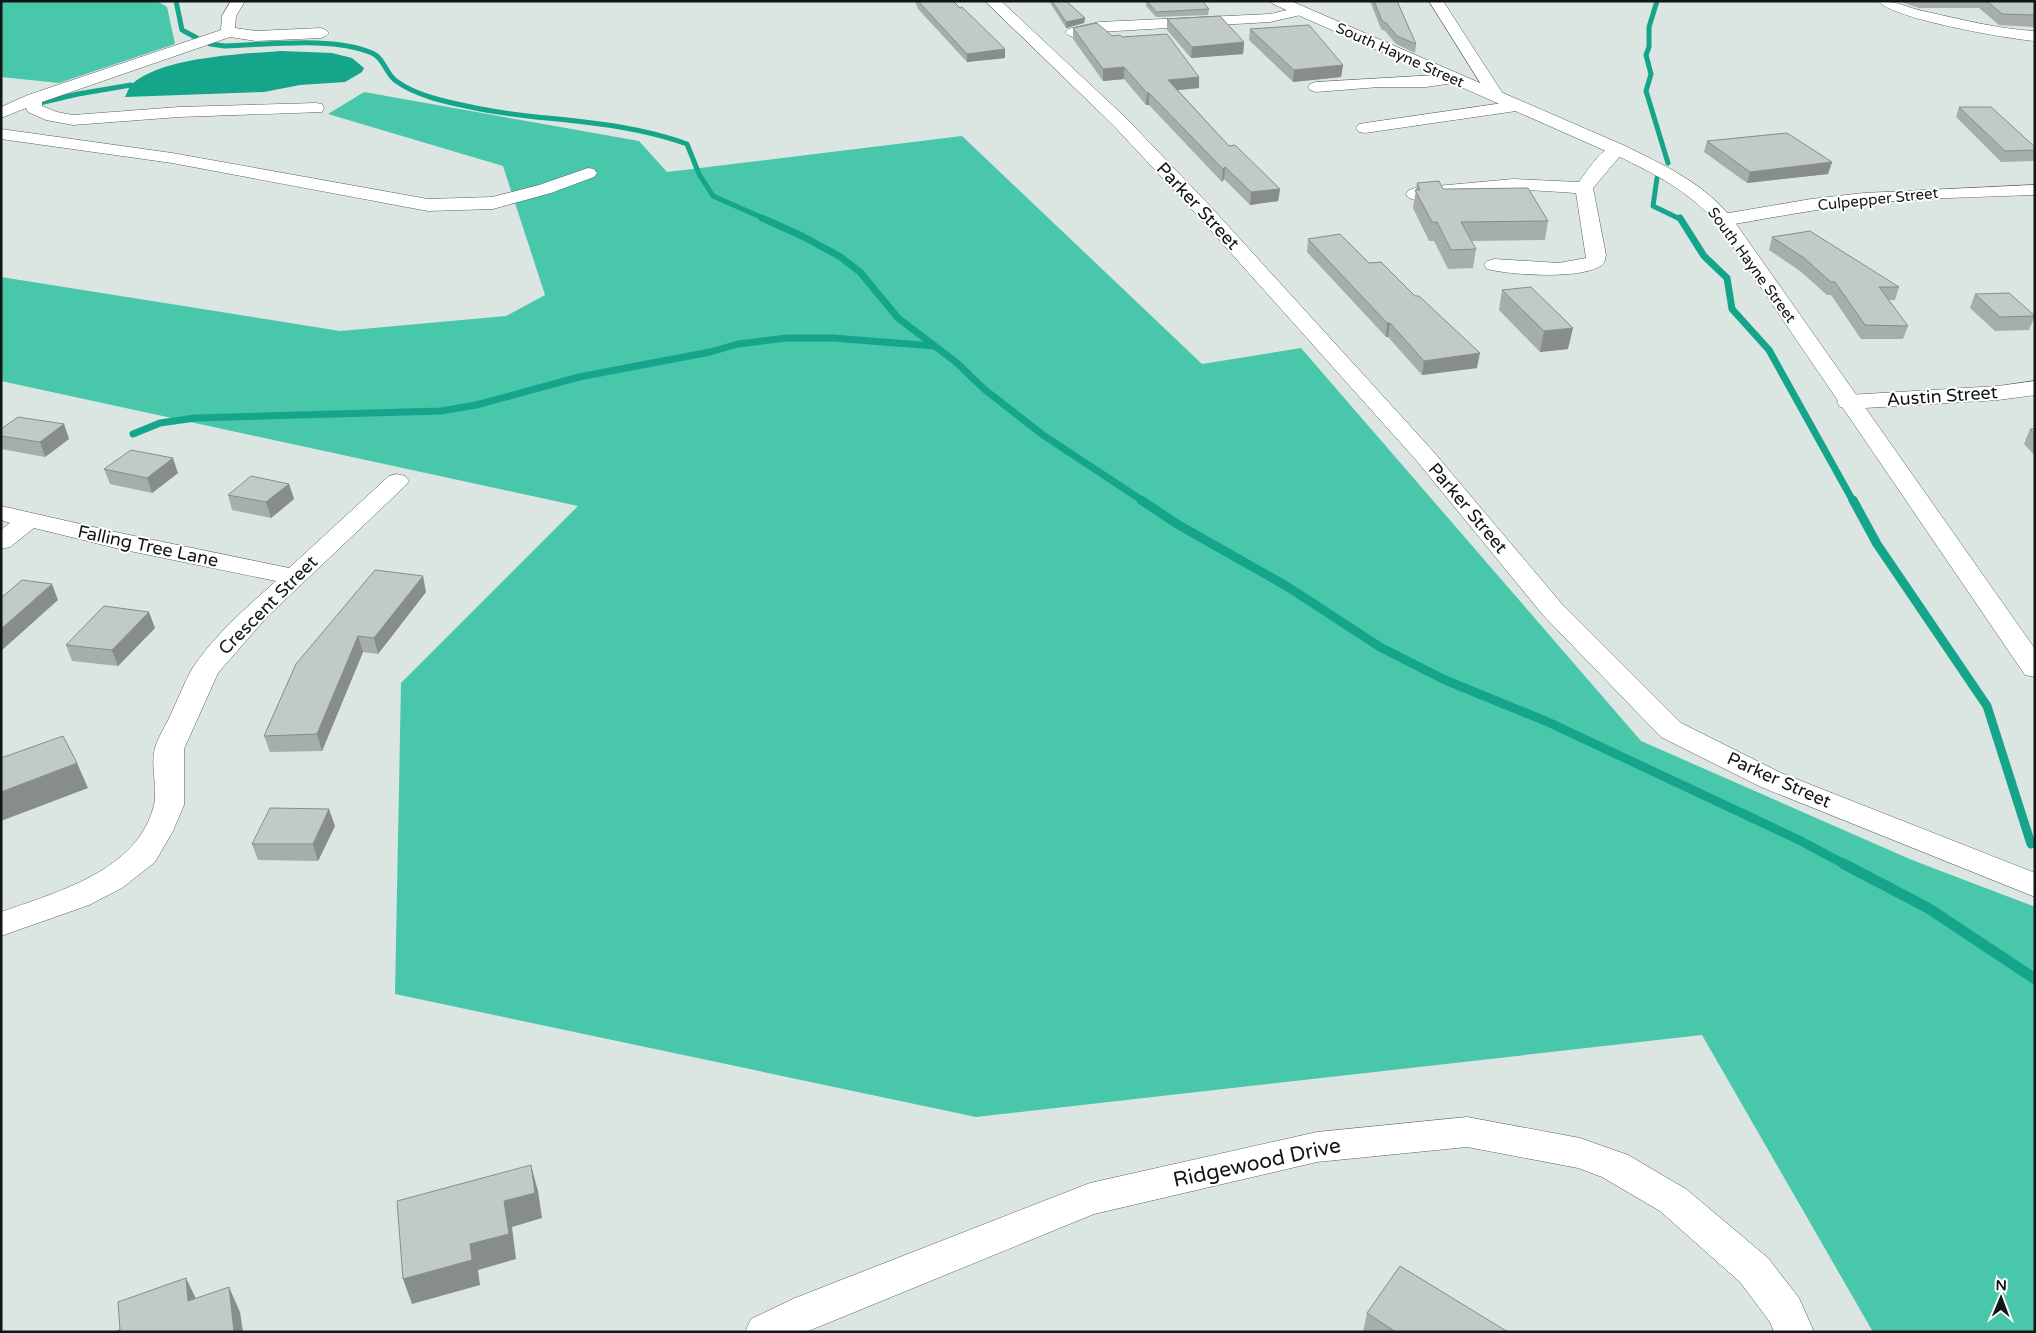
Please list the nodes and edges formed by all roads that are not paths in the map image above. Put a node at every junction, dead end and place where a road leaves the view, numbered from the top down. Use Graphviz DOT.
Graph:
graph roads {
  1 [pos="238,1"];
  2 [pos="992,1"];
  3 [pos="1278,1"];
  4 [pos="1436,1"];
  5 [pos="1885,1"];
  6 [pos="1300,11"];
  7 [pos="1208,22"];
  8 [pos="229,32"];
  9 [pos="1073,32"];
  10 [pos="321,33"];
  11 [pos="1219,34"];
  12 [pos="2035,36"];
  13 [pos="1454,78"];
  14 [pos="1316,87"];
  15 [pos="1497,97"];
  16 [pos="34,100"];
  17 [pos="1517,106"];
  18 [pos="316,108"];
  19 [pos="1,113"];
  20 [pos="1365,128"];
  21 [pos="1,134"];
  22 [pos="1617,149"];
  23 [pos="588,173"];
  24 [pos="1584,188"];
  25 [pos="2035,190"];
  26 [pos="1415,194"];
  27 [pos="1723,220"];
  28 [pos="1494,264"];
  29 [pos="2035,388"];
  30 [pos="1848,402"];
  31 [pos="397,481"];
  32 [pos="1,513"];
  33 [pos="30,520"];
  34 [pos="1,542"];
  35 [pos="296,577"];
  36 [pos="2035,669"];
  37 [pos="2035,886"];
  38 [pos="1,924"];
  39 [pos="765,1332"];
  40 [pos="1794,1332"];
  1 -- 8 [label="street"];
  2 -- 37 [label="street, Parker Street"];
  3 -- 6 [label="street, South Hayne Street"];
  4 -- 15 [label="street"];
  5 -- 12 [label="street"];
  6 -- 7 [label="street"];
  6 -- 13 [label="street, South Hayne Street"];
  7 -- 9 [label="street"];
  7 -- 11 [label="street"];
  8 -- 10 [label="street"];
  8 -- 16 [label="street"];
  13 -- 14 [label="street"];
  13 -- 15 [label="street, South Hayne Street"];
  15 -- 17 [label="street, South Hayne Street"];
  16 -- 18 [label="street"];
  16 -- 19 [label="street"];
  17 -- 20 [label="street"];
  17 -- 22 [label="street, South Hayne Street"];
  21 -- 23 [label="street"];
  22 -- 24 [label="street"];
  22 -- 27 [label="street, South Hayne Street"];
  24 -- 26 [label="street"];
  24 -- 28 [label="street"];
  25 -- 27 [label="street, Culpepper Street"];
  27 -- 30 [label="street, South Hayne Street"];
  29 -- 30 [label="street, Austin Street"];
  30 -- 36 [label="street, South Hayne Street"];
  31 -- 35 [label="street, Crescent Street"];
  32 -- 33 [label="street, Falling Tree Lane"];
  33 -- 34 [label="street"];
  33 -- 35 [label="street, Falling Tree Lane"];
  35 -- 38 [label="street, Crescent Street"];
  39 -- 40 [label="street, Ridgewood Drive"];
}
